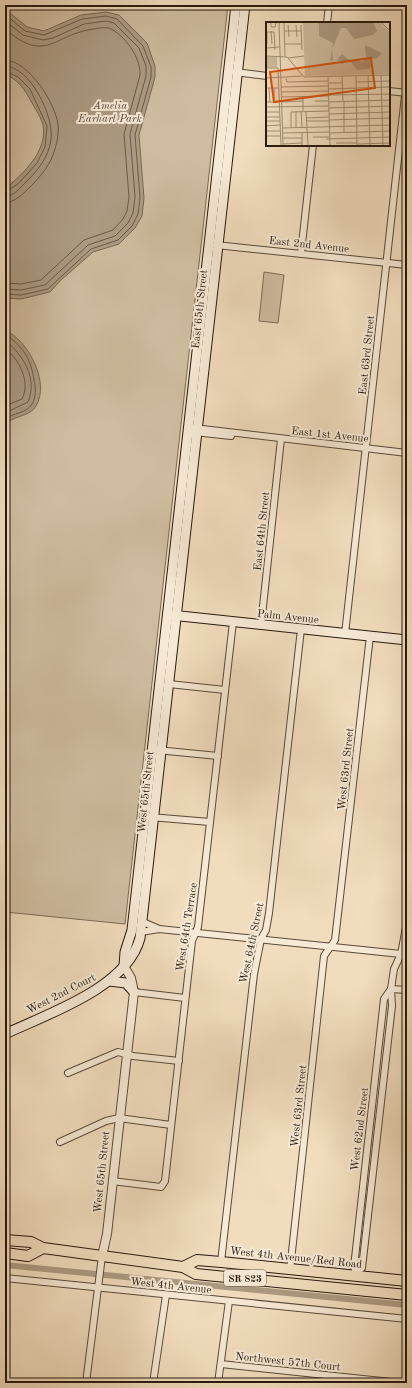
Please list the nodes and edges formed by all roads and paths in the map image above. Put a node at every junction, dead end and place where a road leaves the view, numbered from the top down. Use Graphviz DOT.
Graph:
graph roads {
  1 [pos="236,5"];
  2 [pos="245,5"];
  3 [pos="329,5"];
  4 [pos="327,22"];
  5 [pos="233,72"];
  6 [pos="266,76"];
  7 [pos="407,78"];
  8 [pos="390,91"];
  9 [pos="406,93"];
  10 [pos="313,146"];
  11 [pos="214,245"];
  12 [pos="301,254"];
  13 [pos="386,262"];
  14 [pos="407,264"];
  15 [pos="188,429"];
  16 [pos="198,430"];
  17 [pos="281,439"];
  18 [pos="366,448"];
  19 [pos="407,453"];
  20 [pos="172,615"];
  21 [pos="233,622"];
  22 [pos="261,625"];
  23 [pos="301,629"];
  24 [pos="345,634"];
  25 [pos="370,636"];
  26 [pos="407,640"];
  27 [pos="169,684"];
  28 [pos="225,690"];
  29 [pos="152,750"];
  30 [pos="162,751"];
  31 [pos="218,756"];
  32 [pos="144,816"];
  33 [pos="154,817"];
  34 [pos="210,822"];
  35 [pos="143,922"];
  36 [pos="407,922"];
  37 [pos="159,929"];
  38 [pos="141,932"];
  39 [pos="195,933"];
  40 [pos="261,939"];
  41 [pos="331,947"];
  42 [pos="401,954"];
  43 [pos="124,966"];
  44 [pos="109,981"];
  45 [pos="391,989"];
  46 [pos="407,990"];
  47 [pos="134,992"];
  48 [pos="185,998"];
  49 [pos="5,1034"];
  50 [pos="126,1054"];
  51 [pos="178,1062"];
  52 [pos="68,1073"];
  53 [pos="119,1118"];
  54 [pos="171,1124"];
  55 [pos="60,1142"];
  56 [pos="112,1181"];
  57 [pos="5,1240"];
  58 [pos="43,1248"];
  59 [pos="5,1253"];
  60 [pos="102,1256"];
  61 [pos="221,1262"];
  62 [pos="183,1267"];
  63 [pos="290,1270"];
  64 [pos="357,1274"];
  65 [pos="5,1278"];
  66 [pos="245,1278"];
  67 [pos="407,1281"];
  68 [pos="309,1284"];
  69 [pos="99,1288"];
  70 [pos="166,1295"];
  71 [pos="407,1295"];
  72 [pos="229,1301"];
  73 [pos="407,1319"];
  74 [pos="221,1364"];
  75 [pos="86,1383"];
  76 [pos="153,1383"];
  77 [pos="218,1383"];
  78 [pos="401,1383"];
  1 -- 5 [label="main road, East 65th Street"];
  2 -- 5 [label="main road, East 65th Street"];
  3 -- 4 [label="street"];
  5 -- 6 [label="street"];
  5 -- 11 [label="main road, East 65th Street"];
  7 -- 9 [label="street, East 63rd Street"];
  8 -- 9 [label="street"];
  9 -- 13 [label="street, East 63rd Street"];
  10 -- 12 [label="street"];
  11 -- 12 [label="street, East 2nd Avenue"];
  11 -- 15 [label="main road, East 65th Street"];
  11 -- 16 [label="main road, East 65th Street"];
  12 -- 13 [label="street, East 2nd Avenue"];
  13 -- 14 [label="street, East 2nd Avenue"];
  13 -- 18 [label="street, East 63rd Street"];
  15 -- 16 [label="street, East 1st Avenue"];
  15 -- 20 [label="main road, East 65th Street"];
  16 -- 17 [label="street, East 1st Avenue"];
  16 -- 20 [label="main road, East 65th Street"];
  17 -- 18 [label="street, East 1st Avenue"];
  17 -- 22 [label="street, East 64th Street"];
  18 -- 19 [label="street, East 1st Avenue"];
  18 -- 24 [label="street, East 63rd Street"];
  20 -- 21 [label="main road, Palm Avenue"];
  20 -- 27 [label="main road, West 65th Street"];
  20 -- 29 [label="main road, West 65th Street"];
  21 -- 22 [label="main road, Palm Avenue"];
  21 -- 28 [label="street, West 64th Terrace"];
  22 -- 23 [label="main road, Palm Avenue"];
  23 -- 24 [label="main road, Palm Avenue"];
  23 -- 40 [label="street, West 64th Street"];
  24 -- 25 [label="main road, Palm Avenue"];
  25 -- 26 [label="main road, Palm Avenue"];
  25 -- 41 [label="street, West 63rd Street"];
  27 -- 28 [label="street"];
  27 -- 30 [label="main road, West 65th Street"];
  28 -- 31 [label="street, West 64th Terrace"];
  29 -- 30 [label="street"];
  29 -- 32 [label="main road, West 65th Street"];
  30 -- 31 [label="street"];
  30 -- 33 [label="main road, West 65th Street"];
  31 -- 34 [label="street, West 64th Terrace"];
  32 -- 33 [label="street"];
  32 -- 43 [label="main road, West 65th Street"];
  33 -- 34 [label="street"];
  33 -- 35 [label="main road, West 65th Street"];
  34 -- 39 [label="street, West 64th Terrace"];
  35 -- 37 [label="street"];
  35 -- 38 [label="main road, West 65th Street"];
  36 -- 42 [label="street, West 62nd Street"];
  37 -- 38 [label="street"];
  37 -- 39 [label="street"];
  38 -- 43 [label="main road, West 65th Street"];
  39 -- 40 [label="street"];
  39 -- 48 [label="street, West 64th Terrace"];
  40 -- 41 [label="street"];
  40 -- 61 [label="street, West 64th Street"];
  41 -- 42 [label="street"];
  41 -- 63 [label="street, West 63rd Street"];
  42 -- 45 [label="street, West 62nd Street"];
  43 -- 44 [label="main road, West 2nd Court"];
  43 -- 47 [label="street, West 65th Street"];
  44 -- 47 [label="main road"];
  44 -- 49 [label="main road, West 2nd Court"];
  45 -- 46 [label="street"];
  45 -- 64 [label="street, West 62nd Street"];
  47 -- 48 [label="street"];
  47 -- 50 [label="street, West 65th Street"];
  48 -- 51 [label="street, West 64th Terrace"];
  50 -- 51 [label="street"];
  50 -- 52 [label="street"];
  50 -- 53 [label="street, West 65th Street"];
  51 -- 54 [label="street, West 64th Terrace"];
  53 -- 54 [label="street"];
  53 -- 55 [label="street"];
  53 -- 56 [label="street, West 65th Street"];
  54 -- 56 [label="street, West 64th Terrace"];
  56 -- 60 [label="street, West 65th Street"];
  57 -- 58 [label="main road, West 4th Avenue/Red Road / SR 823"];
  58 -- 59 [label="main road"];
  58 -- 60 [label="main road, West 4th Avenue/Red Road / SR 823"];
  60 -- 62 [label="main road, West 4th Avenue/Red Road / SR 823"];
  60 -- 69 [label="street, West 65th Street"];
  61 -- 62 [label="main road, West 4th Avenue/Red Road / SR 823"];
  61 -- 63 [label="main road, West 4th Avenue/Red Road / SR 823"];
  62 -- 66 [label="main road, West 4th Avenue/Red Road / SR 823"];
  63 -- 64 [label="main road, West 4th Avenue/Red Road / SR 823"];
  63 -- 66 [label="main road"];
  63 -- 68 [label="main road"];
  64 -- 67 [label="main road, West 4th Avenue/Red Road / SR 823"];
  65 -- 69 [label="street, West 4th Avenue"];
  66 -- 68 [label="main road, West 4th Avenue/Red Road / SR 823"];
  68 -- 71 [label="main road, West 4th Avenue/Red Road / SR 823"];
  69 -- 70 [label="street, West 4th Avenue"];
  69 -- 75 [label="street, West 65th Street"];
  70 -- 72 [label="street, West 4th Avenue"];
  70 -- 76 [label="street"];
  72 -- 73 [label="street, West 4th Avenue"];
  72 -- 74 [label="street"];
  74 -- 77 [label="street"];
  74 -- 78 [label="street, Northwest 57th Court"];
}
